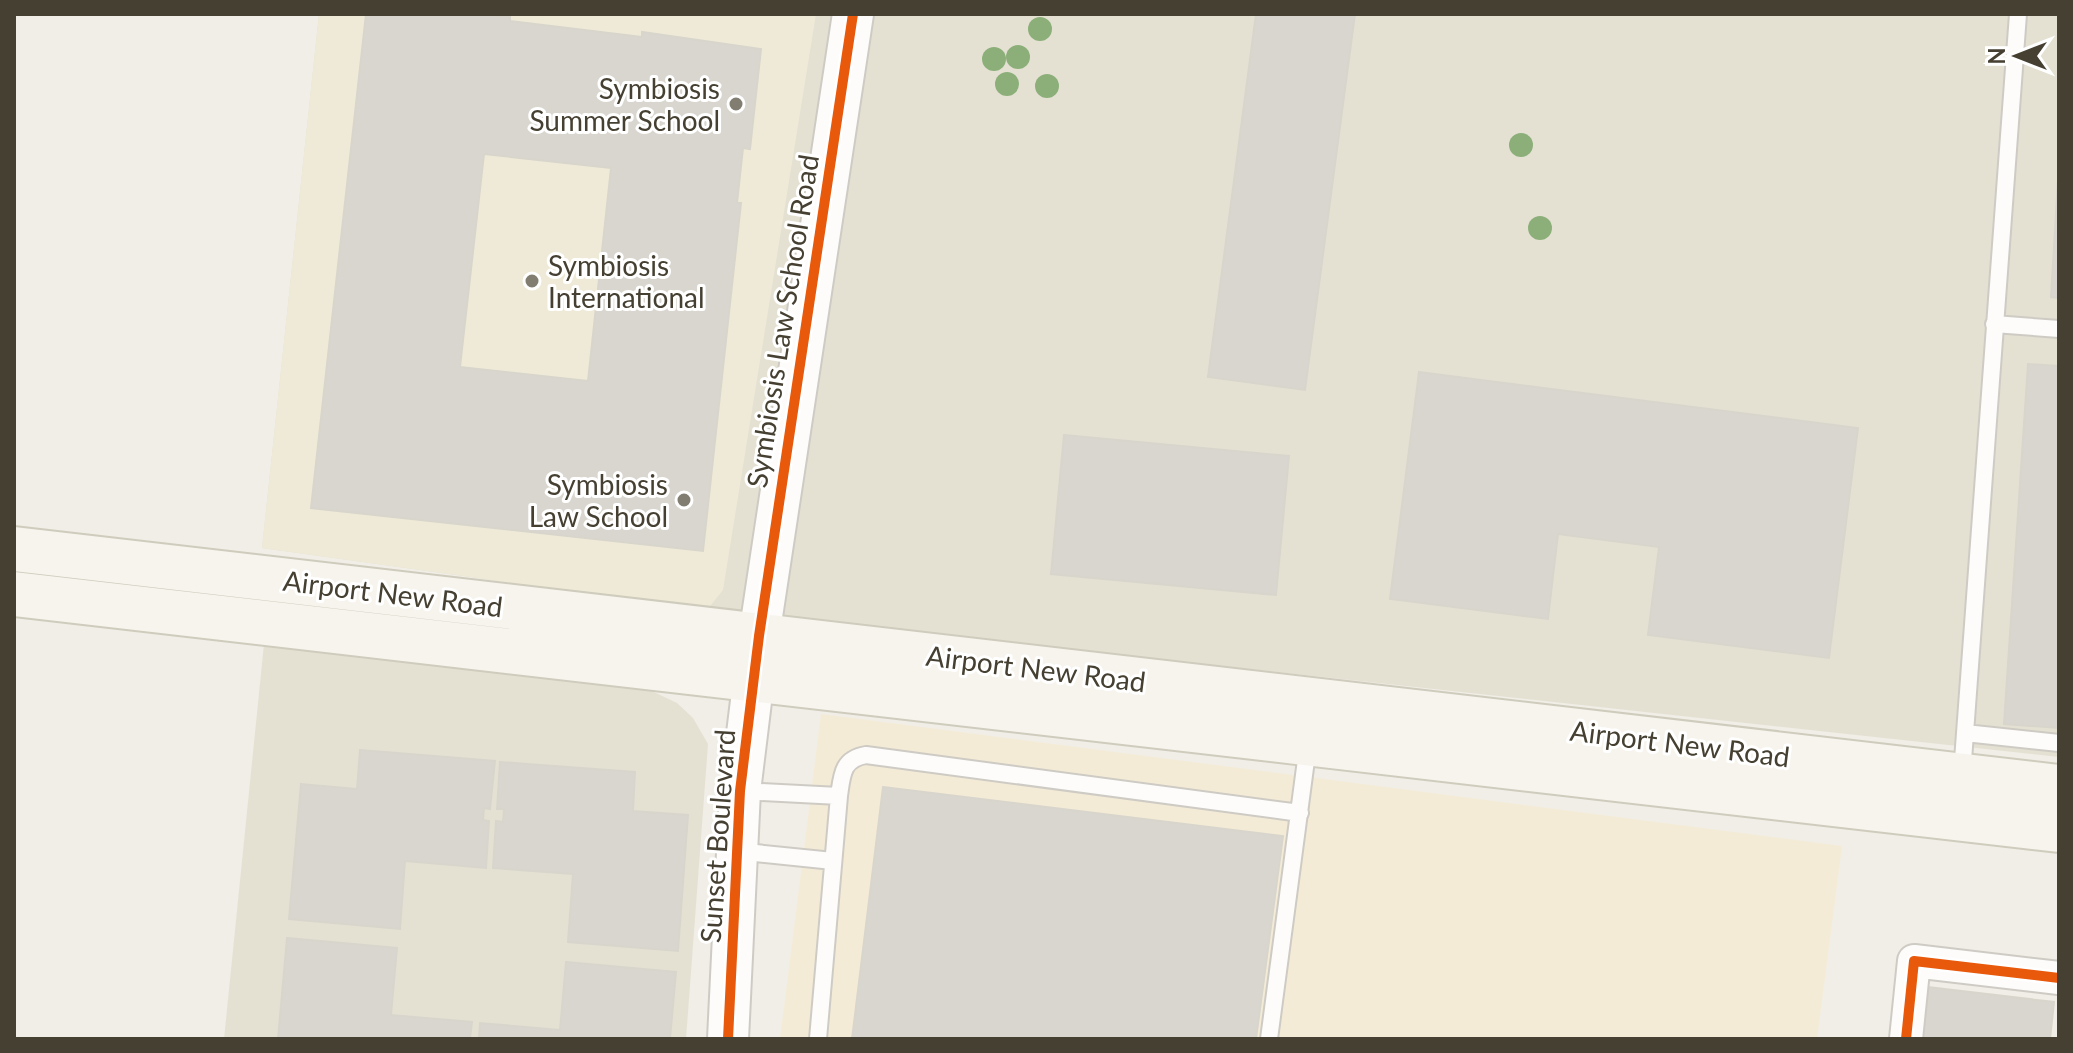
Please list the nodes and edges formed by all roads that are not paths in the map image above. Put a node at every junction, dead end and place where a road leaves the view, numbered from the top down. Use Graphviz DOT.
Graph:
graph roads {
  1 [pos="853,14"];
  2 [pos="2018,14"];
  3 [pos="1994,324"];
  4 [pos="2059,329"];
  5 [pos="14,549"];
  6 [pos="14,594"];
  7 [pos="759,636"];
  8 [pos="754,682"];
  9 [pos="1965,733"];
  10 [pos="1308,743"];
  11 [pos="2059,743"];
  12 [pos="2059,787"];
  13 [pos="740,791"];
  14 [pos="839,796"];
  15 [pos="1961,797"];
  16 [pos="1300,813"];
  17 [pos="2059,830"];
  18 [pos="736,851"];
  19 [pos="833,861"];
  20 [pos="2059,978"];
  21 [pos="728,1039"];
  22 [pos="818,1039"];
  23 [pos="1269,1039"];
  24 [pos="1906,1039"];
  1 -- 7 [label="street, Symbiosis Law School Road"];
  2 -- 3 [label="lane"];
  3 -- 4 [label="lane"];
  3 -- 9 [label="lane"];
  5 -- 7 [label="main road, Airport New Road"];
  6 -- 8 [label="main road, Airport New Road"];
  7 -- 8 [label="street, Sunset Boulevard"];
  7 -- 15 [label="main road, Airport New Road"];
  8 -- 10 [label="main road, Airport New Road"];
  8 -- 13 [label="street, Sunset Boulevard"];
  9 -- 11 [label="lane"];
  9 -- 15 [label="lane"];
  10 -- 15 [label="main road, Airport New Road"];
  10 -- 16 [label="lane"];
  12 -- 15 [label="main road, Airport New Road"];
  13 -- 14 [label="lane"];
  13 -- 18 [label="street, Sunset Boulevard"];
  14 -- 16 [label="lane"];
  14 -- 19 [label="lane"];
  15 -- 17 [label="main road, Airport New Road"];
  16 -- 23 [label="lane"];
  18 -- 19 [label="lane"];
  18 -- 21 [label="street, Sunset Boulevard"];
  19 -- 22 [label="lane"];
  20 -- 24 [label="street"];
}
